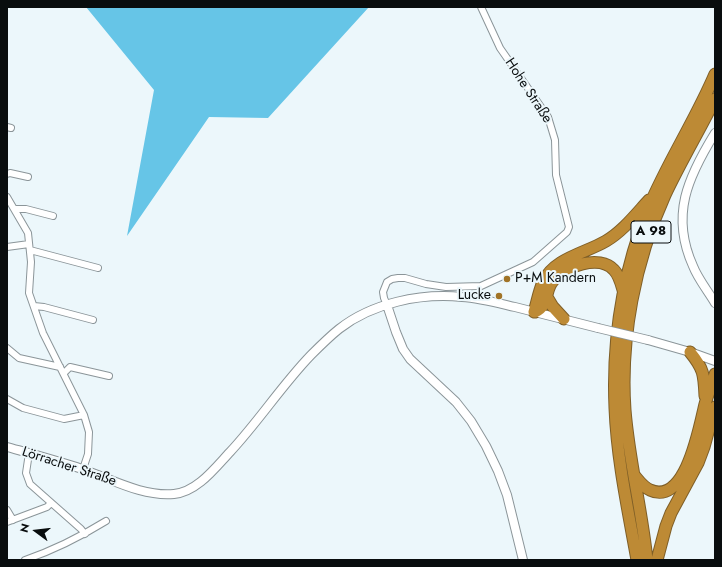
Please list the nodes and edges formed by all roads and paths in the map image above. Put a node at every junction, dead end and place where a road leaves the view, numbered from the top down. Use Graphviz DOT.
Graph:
graph roads {
  1 [pos="481,7"];
  2 [pos="715,74"];
  3 [pos="715,99"];
  4 [pos="715,133"];
  5 [pos="7,174"];
  6 [pos="28,177"];
  7 [pos="655,193"];
  8 [pos="7,197"];
  9 [pos="15,209"];
  10 [pos="53,216"];
  11 [pos="7,247"];
  12 [pos="30,247"];
  13 [pos="98,268"];
  14 [pos="623,290"];
  15 [pos="547,297"];
  16 [pos="715,303"];
  17 [pos="387,305"];
  18 [pos="34,306"];
  19 [pos="534,312"];
  20 [pos="564,319"];
  21 [pos="94,320"];
  22 [pos="7,348"];
  23 [pos="690,352"];
  24 [pos="715,361"];
  25 [pos="60,367"];
  26 [pos="64,373"];
  27 [pos="715,374"];
  28 [pos="109,376"];
  29 [pos="7,398"];
  30 [pos="710,405"];
  31 [pos="84,415"];
  32 [pos="7,447"];
  33 [pos="29,453"];
  34 [pos="83,470"];
  35 [pos="633,475"];
  36 [pos="51,503"];
  37 [pos="7,510"];
  38 [pos="10,521"];
  39 [pos="106,521"];
  40 [pos="85,534"];
  41 [pos="25,560"];
  42 [pos="523,560"];
  43 [pos="637,560"];
  44 [pos="648,560"];
  45 [pos="657,560"];
  1 -- 17 [label="street, Hohe Straße"];
  2 -- 7 [label="highway, A 98"];
  3 -- 35 [label="highway, A 98"];
  4 -- 16 [label="street"];
  5 -- 6 [label="street"];
  7 -- 14 [label="highway, A 98"];
  7 -- 19 [label="highway"];
  8 -- 9 [label="street"];
  9 -- 10 [label="street"];
  9 -- 12 [label="street"];
  11 -- 12 [label="street"];
  12 -- 13 [label="street"];
  12 -- 18 [label="street"];
  14 -- 15 [label="highway"];
  14 -- 43 [label="highway, A 98"];
  15 -- 19 [label="highway"];
  15 -- 20 [label="highway"];
  17 -- 19 [label="street, Lörracher Straße"];
  17 -- 34 [label="street, Lörracher Straße"];
  17 -- 42 [label="street"];
  18 -- 21 [label="street"];
  18 -- 25 [label="street"];
  19 -- 20 [label="street, Lörracher Straße"];
  20 -- 23 [label="street, Lörracher Straße, bridge"];
  22 -- 25 [label="street"];
  23 -- 24 [label="street, Lörracher Straße"];
  23 -- 30 [label="highway"];
  25 -- 26 [label="street"];
  26 -- 28 [label="street"];
  26 -- 31 [label="street"];
  27 -- 30 [label="highway"];
  29 -- 31 [label="street"];
  30 -- 35 [label="highway"];
  30 -- 45 [label="highway"];
  31 -- 34 [label="street"];
  32 -- 33 [label="street, Lörracher Straße"];
  33 -- 34 [label="street, Lörracher Straße"];
  33 -- 36 [label="street"];
  35 -- 44 [label="highway, A 98"];
  36 -- 38 [label="street"];
  36 -- 40 [label="street"];
  37 -- 38 [label="street"];
  39 -- 40 [label="street"];
  40 -- 41 [label="street"];
}
